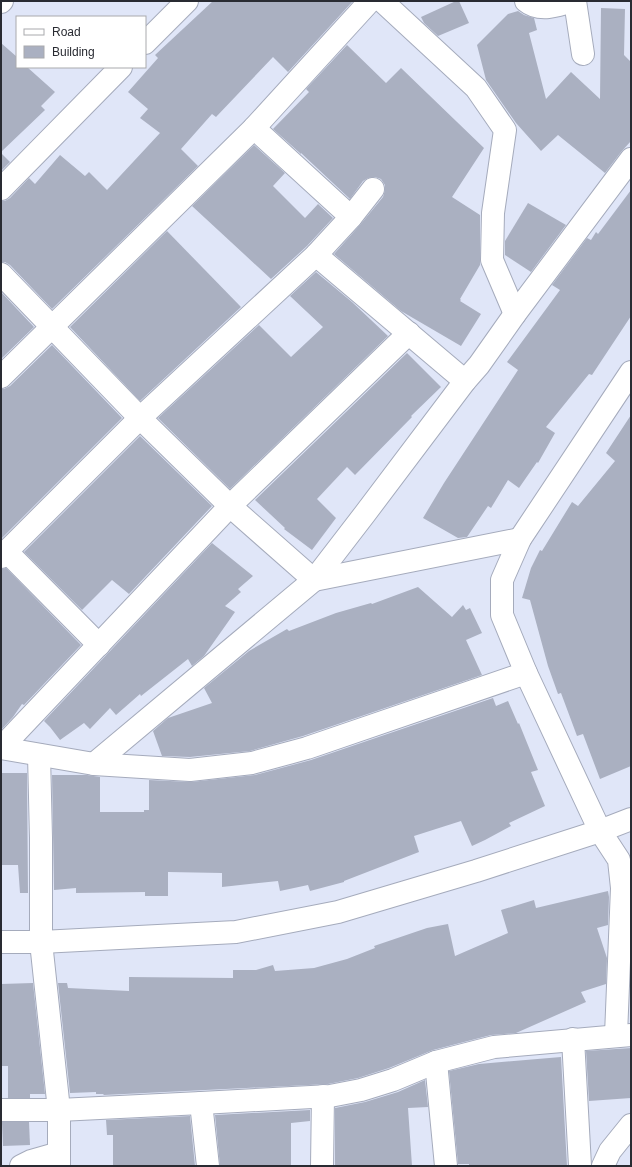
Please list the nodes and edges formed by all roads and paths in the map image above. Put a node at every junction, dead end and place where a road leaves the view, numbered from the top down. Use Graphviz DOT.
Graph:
graph roads {
  1 [pos="370,1"];
  2 [pos="382,1"];
  3 [pos="526,1"];
  4 [pos="574,1"];
  5 [pos="179,3"];
  6 [pos="146,42"];
  7 [pos="583,54"];
  8 [pos="120,68"];
  9 [pos="254,128"];
  10 [pos="631,159"];
  11 [pos="1,189"];
  12 [pos="373,189"];
  13 [pos="351,217"];
  14 [pos="316,255"];
  15 [pos="1,274"];
  16 [pos="515,314"];
  17 [pos="51,327"];
  18 [pos="409,333"];
  19 [pos="631,372"];
  20 [pos="1,378"];
  21 [pos="465,381"];
  22 [pos="140,418"];
  23 [pos="230,506"];
  24 [pos="520,539"];
  25 [pos="4,554"];
  26 [pos="314,580"];
  27 [pos="99,644"];
  28 [pos="526,673"];
  29 [pos="1,748"];
  30 [pos="39,755"];
  31 [pos="94,764"];
  32 [pos="631,819"];
  33 [pos="600,831"];
  34 [pos="627,890"];
  35 [pos="1,942"];
  36 [pos="41,942"];
  37 [pos="623,1035"];
  38 [pos="573,1039"];
  39 [pos="436,1062"];
  40 [pos="323,1096"];
  41 [pos="201,1104"];
  42 [pos="1,1110"];
  43 [pos="59,1110"];
  44 [pos="631,1125"];
  45 [pos="59,1160"];
  46 [pos="21,1166"];
  47 [pos="208,1166"];
  48 [pos="322,1166"];
  49 [pos="446,1166"];
  50 [pos="580,1166"];
  51 [pos="603,1166"];
  1 -- 9 [label="street"];
  2 -- 16 [label="street"];
  3 -- 4 [label="street"];
  4 -- 7 [label="street"];
  5 -- 6 [label="street"];
  8 -- 11 [label="street"];
  9 -- 13 [label="street"];
  9 -- 17 [label="street"];
  10 -- 16 [label="street"];
  12 -- 13 [label="street"];
  13 -- 14 [label="street"];
  14 -- 18 [label="street"];
  14 -- 22 [label="street"];
  15 -- 17 [label="street"];
  16 -- 21 [label="street"];
  17 -- 20 [label="street"];
  17 -- 22 [label="street"];
  18 -- 21 [label="street"];
  18 -- 23 [label="street"];
  19 -- 24 [label="street"];
  21 -- 26 [label="street"];
  22 -- 23 [label="street"];
  22 -- 25 [label="street"];
  23 -- 26 [label="street"];
  23 -- 27 [label="street"];
  24 -- 26 [label="street"];
  24 -- 28 [label="street"];
  25 -- 27 [label="street"];
  26 -- 31 [label="street"];
  27 -- 29 [label="street"];
  28 -- 31 [label="street"];
  28 -- 33 [label="street"];
  29 -- 30 [label="street"];
  30 -- 31 [label="street"];
  30 -- 36 [label="street"];
  32 -- 33 [label="street"];
  33 -- 34 [label="street"];
  33 -- 36 [label="street"];
  34 -- 37 [label="street"];
  35 -- 36 [label="street"];
  36 -- 43 [label="street"];
  37 -- 38 [label="street"];
  38 -- 39 [label="street"];
  38 -- 50 [label="street"];
  39 -- 40 [label="street"];
  39 -- 49 [label="street"];
  40 -- 41 [label="street"];
  40 -- 48 [label="street"];
  41 -- 43 [label="street"];
  41 -- 47 [label="street"];
  42 -- 43 [label="street"];
  43 -- 45 [label="street"];
  44 -- 51 [label="street"];
  45 -- 46 [label="street"];
}
